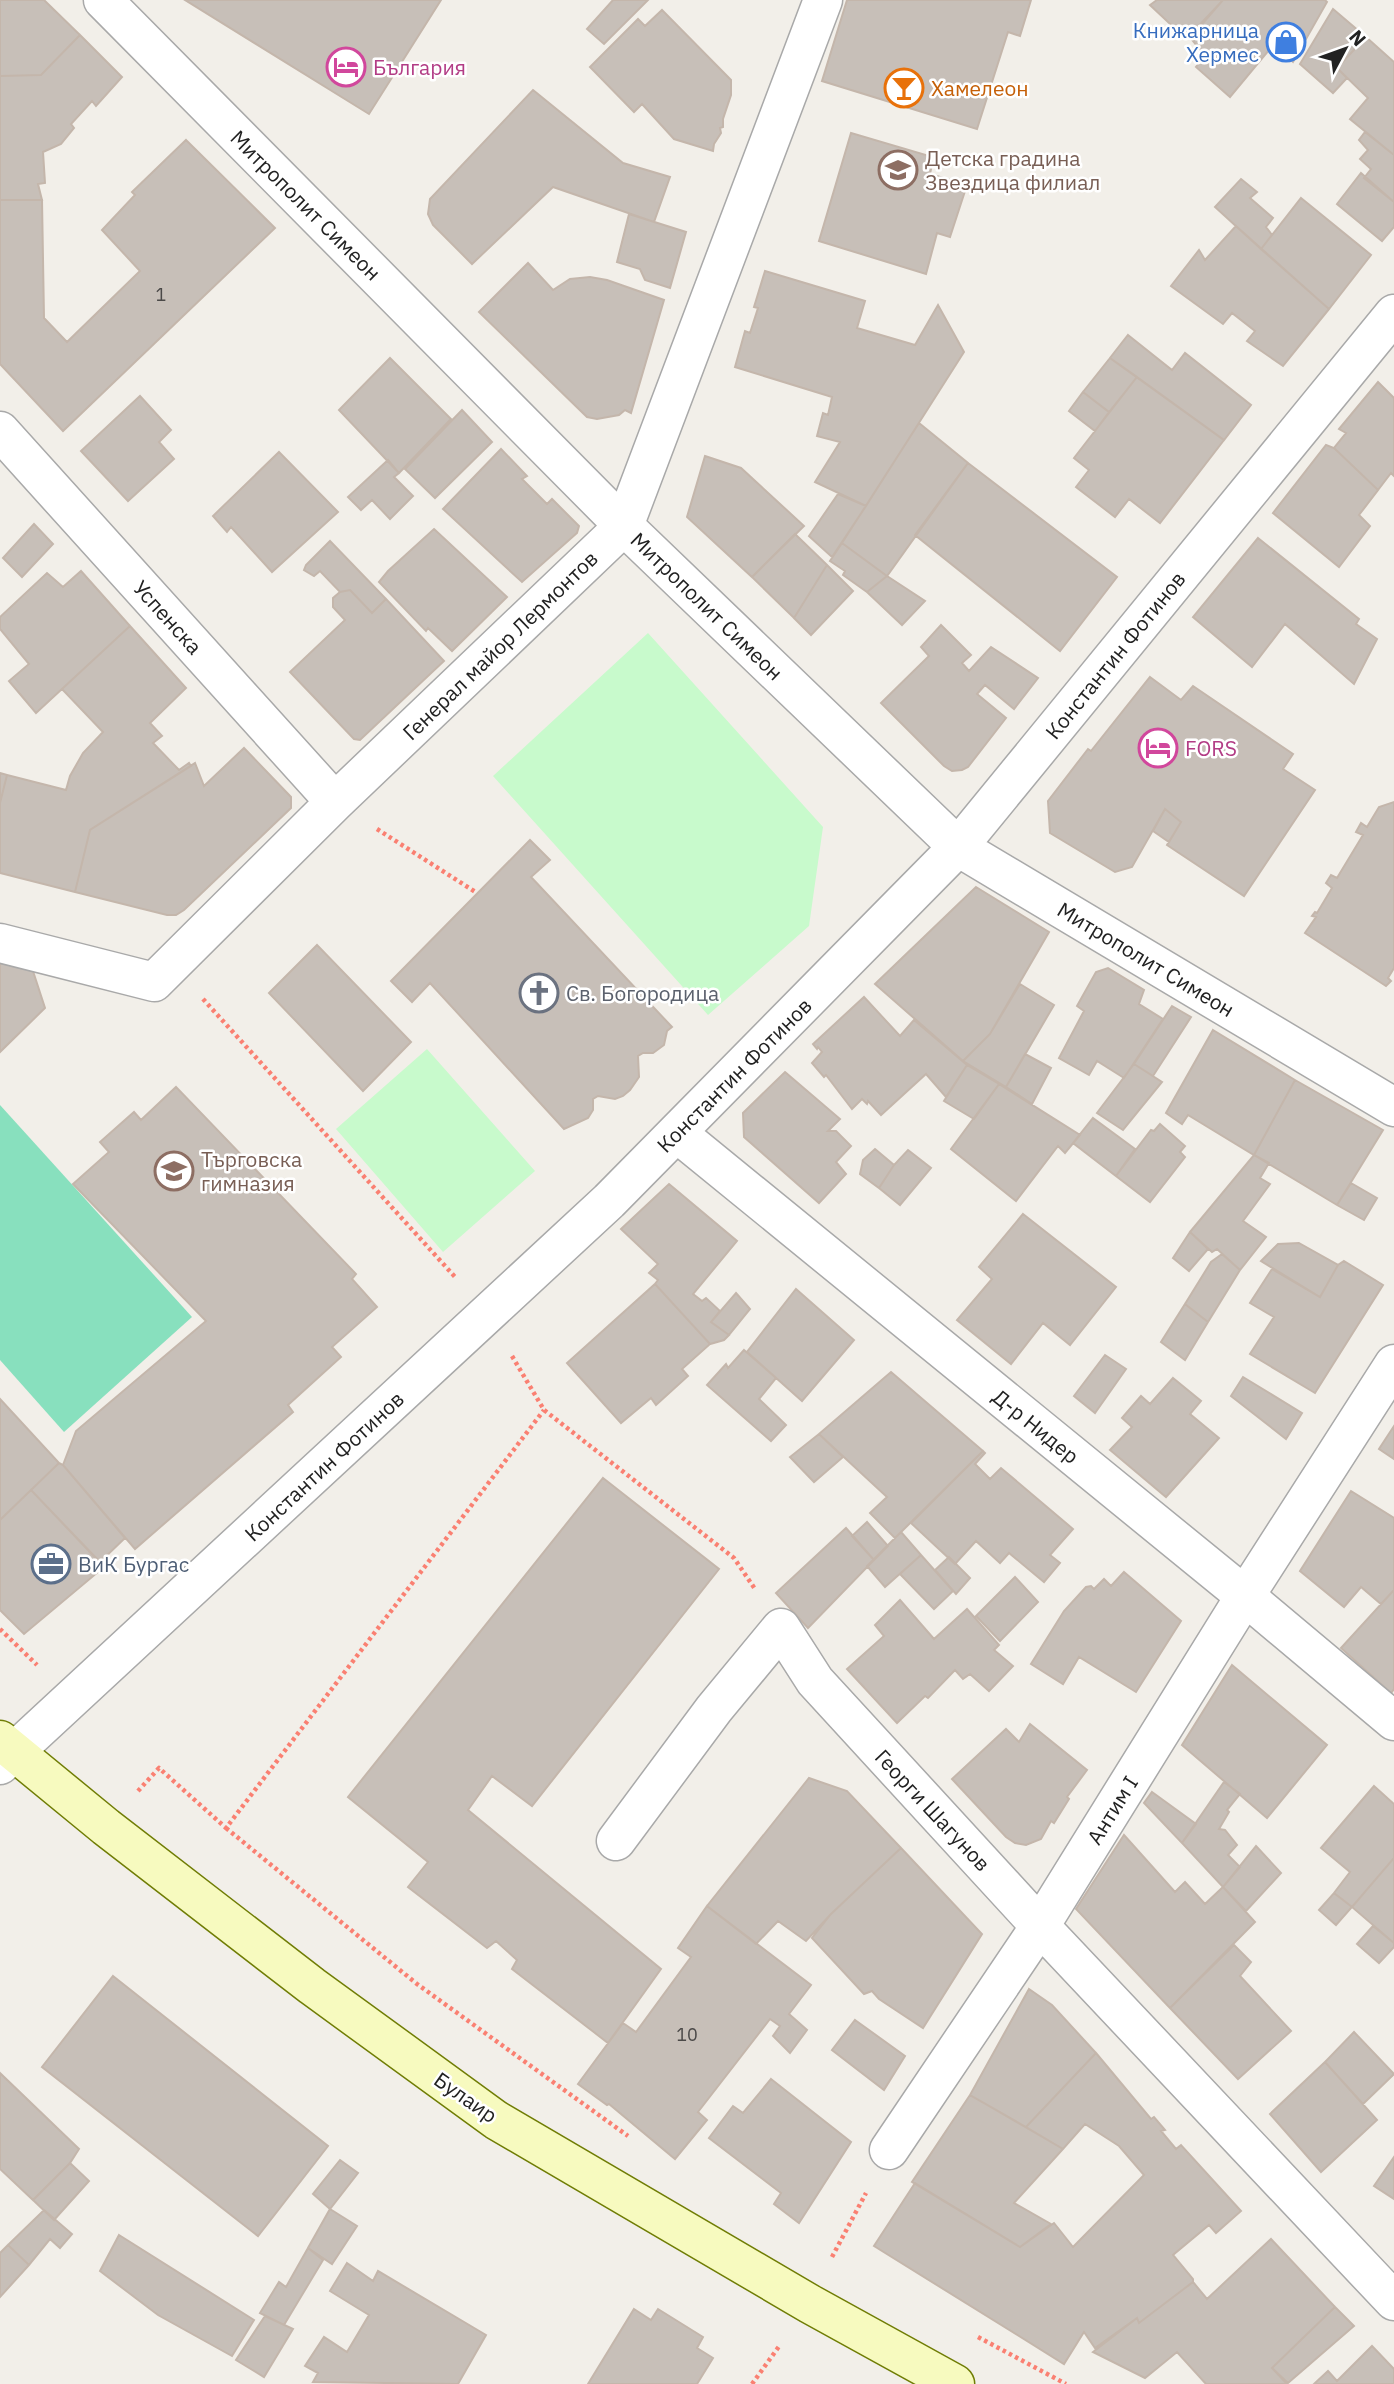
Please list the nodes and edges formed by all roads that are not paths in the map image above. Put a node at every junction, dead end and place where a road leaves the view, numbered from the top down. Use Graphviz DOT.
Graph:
graph roads {
  1 [pos="103,0"];
  2 [pos="823,0"];
  3 [pos="1394,314"];
  4 [pos="0,431"];
  5 [pos="624,526"];
  6 [pos="335,802"];
  7 [pos="958,847"];
  8 [pos="0,943"];
  9 [pos="1394,1107"];
  10 [pos="677,1133"];
  11 [pos="1394,1364"];
  12 [pos="1245,1596"];
  13 [pos="1394,1721"];
  14 [pos="5,1753"];
  15 [pos="616,1841"];
  16 [pos="1040,1926"];
  17 [pos="889,2150"];
  18 [pos="1394,2301"];
  19 [pos="955,2384"];
  1 -- 5 [label="street, Митрополит Симеон"];
  2 -- 5 [label="street, Генерал майор Лермонтов"];
  3 -- 7 [label="street, Константин Фотинов"];
  4 -- 6 [label="street, Успенска"];
  5 -- 6 [label="street, Генерал майор Лермонтов"];
  5 -- 7 [label="street, Митрополит Симеон"];
  6 -- 8 [label="street, Генерал майор Лермонтов"];
  7 -- 9 [label="street, Митрополит Симеон"];
  7 -- 10 [label="street, Константин Фотинов"];
  10 -- 12 [label="street, Д-р Нидер"];
  10 -- 14 [label="street, Константин Фотинов"];
  11 -- 12 [label="street, Антим I"];
  12 -- 13 [label="street, Д-р Нидер"];
  12 -- 16 [label="street, Антим I"];
  14 -- 19 [label="main road, Булаир"];
  15 -- 16 [label="street, Георги Шагунов"];
  16 -- 17 [label="street, Антим I"];
  16 -- 18 [label="street, Георги Шагунов"];
}
